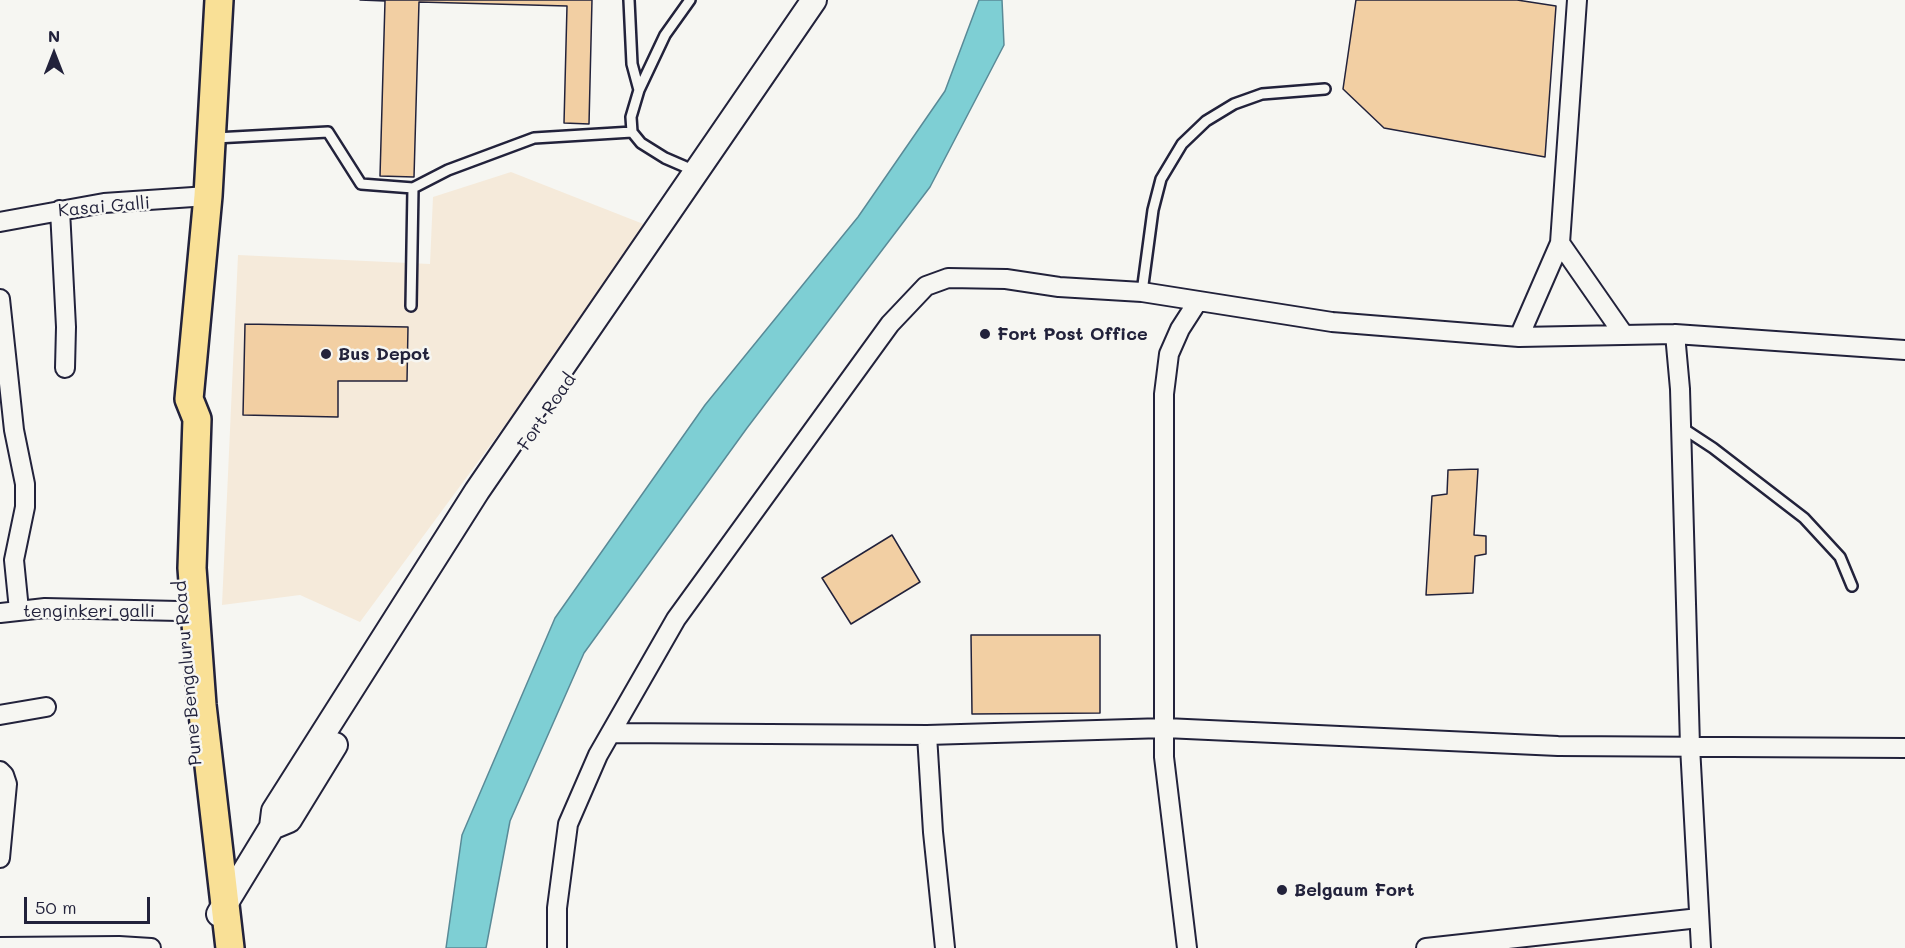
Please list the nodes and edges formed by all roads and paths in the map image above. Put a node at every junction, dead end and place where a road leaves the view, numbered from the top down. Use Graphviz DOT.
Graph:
graph roads {
  1 [pos="219,0"];
  2 [pos="629,0"];
  3 [pos="690,0"];
  4 [pos="814,0"];
  5 [pos="832,0"];
  6 [pos="1577,0"];
  7 [pos="1324,89"];
  8 [pos="639,90"];
  9 [pos="632,132"];
  10 [pos="212,138"];
  11 [pos="702,174"];
  12 [pos="413,188"];
  13 [pos="208,196"];
  14 [pos="60,210"];
  15 [pos="0,222"];
  16 [pos="1560,243"];
  17 [pos="1142,291"];
  18 [pos="0,299"];
  19 [pos="1198,301"];
  20 [pos="411,306"];
  21 [pos="1675,334"];
  22 [pos="1624,335"];
  23 [pos="1519,337"];
  24 [pos="1905,350"];
  25 [pos="65,368"];
  26 [pos="189,399"];
  27 [pos="1681,427"];
  28 [pos="7,561"];
  29 [pos="1852,586"];
  30 [pos="19,609"];
  31 [pos="179,611"];
  32 [pos="0,613"];
  33 [pos="46,707"];
  34 [pos="0,716"];
  35 [pos="1165,728"];
  36 [pos="611,733"];
  37 [pos="927,735"];
  38 [pos="1690,746"];
  39 [pos="1905,748"];
  40 [pos="0,771"];
  41 [pos="0,858"];
  42 [pos="221,912"];
  43 [pos="1700,918"];
  44 [pos="0,947"];
  45 [pos="151,948"];
  46 [pos="217,948"];
  47 [pos="230,948"];
  48 [pos="557,948"];
  49 [pos="945,948"];
  50 [pos="1187,948"];
  51 [pos="1426,948"];
  52 [pos="1701,948"];
  1 -- 10 [label="main road"];
  2 -- 8 [label="lane"];
  3 -- 8 [label="lane"];
  4 -- 11 [label="main road, Fort Road"];
  5 -- 11 [label="main road, Fort Road"];
  6 -- 16 [label="street"];
  7 -- 17 [label="lane"];
  8 -- 9 [label="lane"];
  9 -- 11 [label="lane"];
  9 -- 12 [label="lane"];
  10 -- 12 [label="lane"];
  10 -- 13 [label="main road"];
  11 -- 42 [label="main road, Fort Road"];
  12 -- 20 [label="lane"];
  13 -- 14 [label="street, Kasai Galli"];
  13 -- 26 [label="main road"];
  14 -- 15 [label="street, Kasai Galli"];
  14 -- 25 [label="street"];
  16 -- 22 [label="street"];
  16 -- 23 [label="street"];
  17 -- 19 [label="street"];
  17 -- 36 [label="street"];
  18 -- 28 [label="street"];
  19 -- 23 [label="street"];
  19 -- 35 [label="street"];
  21 -- 22 [label="street"];
  21 -- 24 [label="street"];
  21 -- 27 [label="street"];
  22 -- 23 [label="street"];
  26 -- 31 [label="main road, Pune Bengaluru Road"];
  26 -- 42 [label="main road"];
  27 -- 29 [label="lane"];
  27 -- 38 [label="street"];
  28 -- 30 [label="street"];
  30 -- 31 [label="street, tenginkeri galli"];
  30 -- 32 [label="street, tenginkeri galli"];
  31 -- 42 [label="main road, Pune Bengaluru Road"];
  33 -- 34 [label="street"];
  35 -- 37 [label="street"];
  35 -- 38 [label="street"];
  35 -- 50 [label="street"];
  36 -- 37 [label="street"];
  36 -- 48 [label="street"];
  37 -- 49 [label="street"];
  38 -- 39 [label="street"];
  38 -- 43 [label="street"];
  40 -- 41 [label="street"];
  42 -- 46 [label="main road, Pune Bengaluru Road"];
  42 -- 47 [label="main road"];
  43 -- 51 [label="street"];
  43 -- 52 [label="street"];
  44 -- 45 [label="street"];
}
